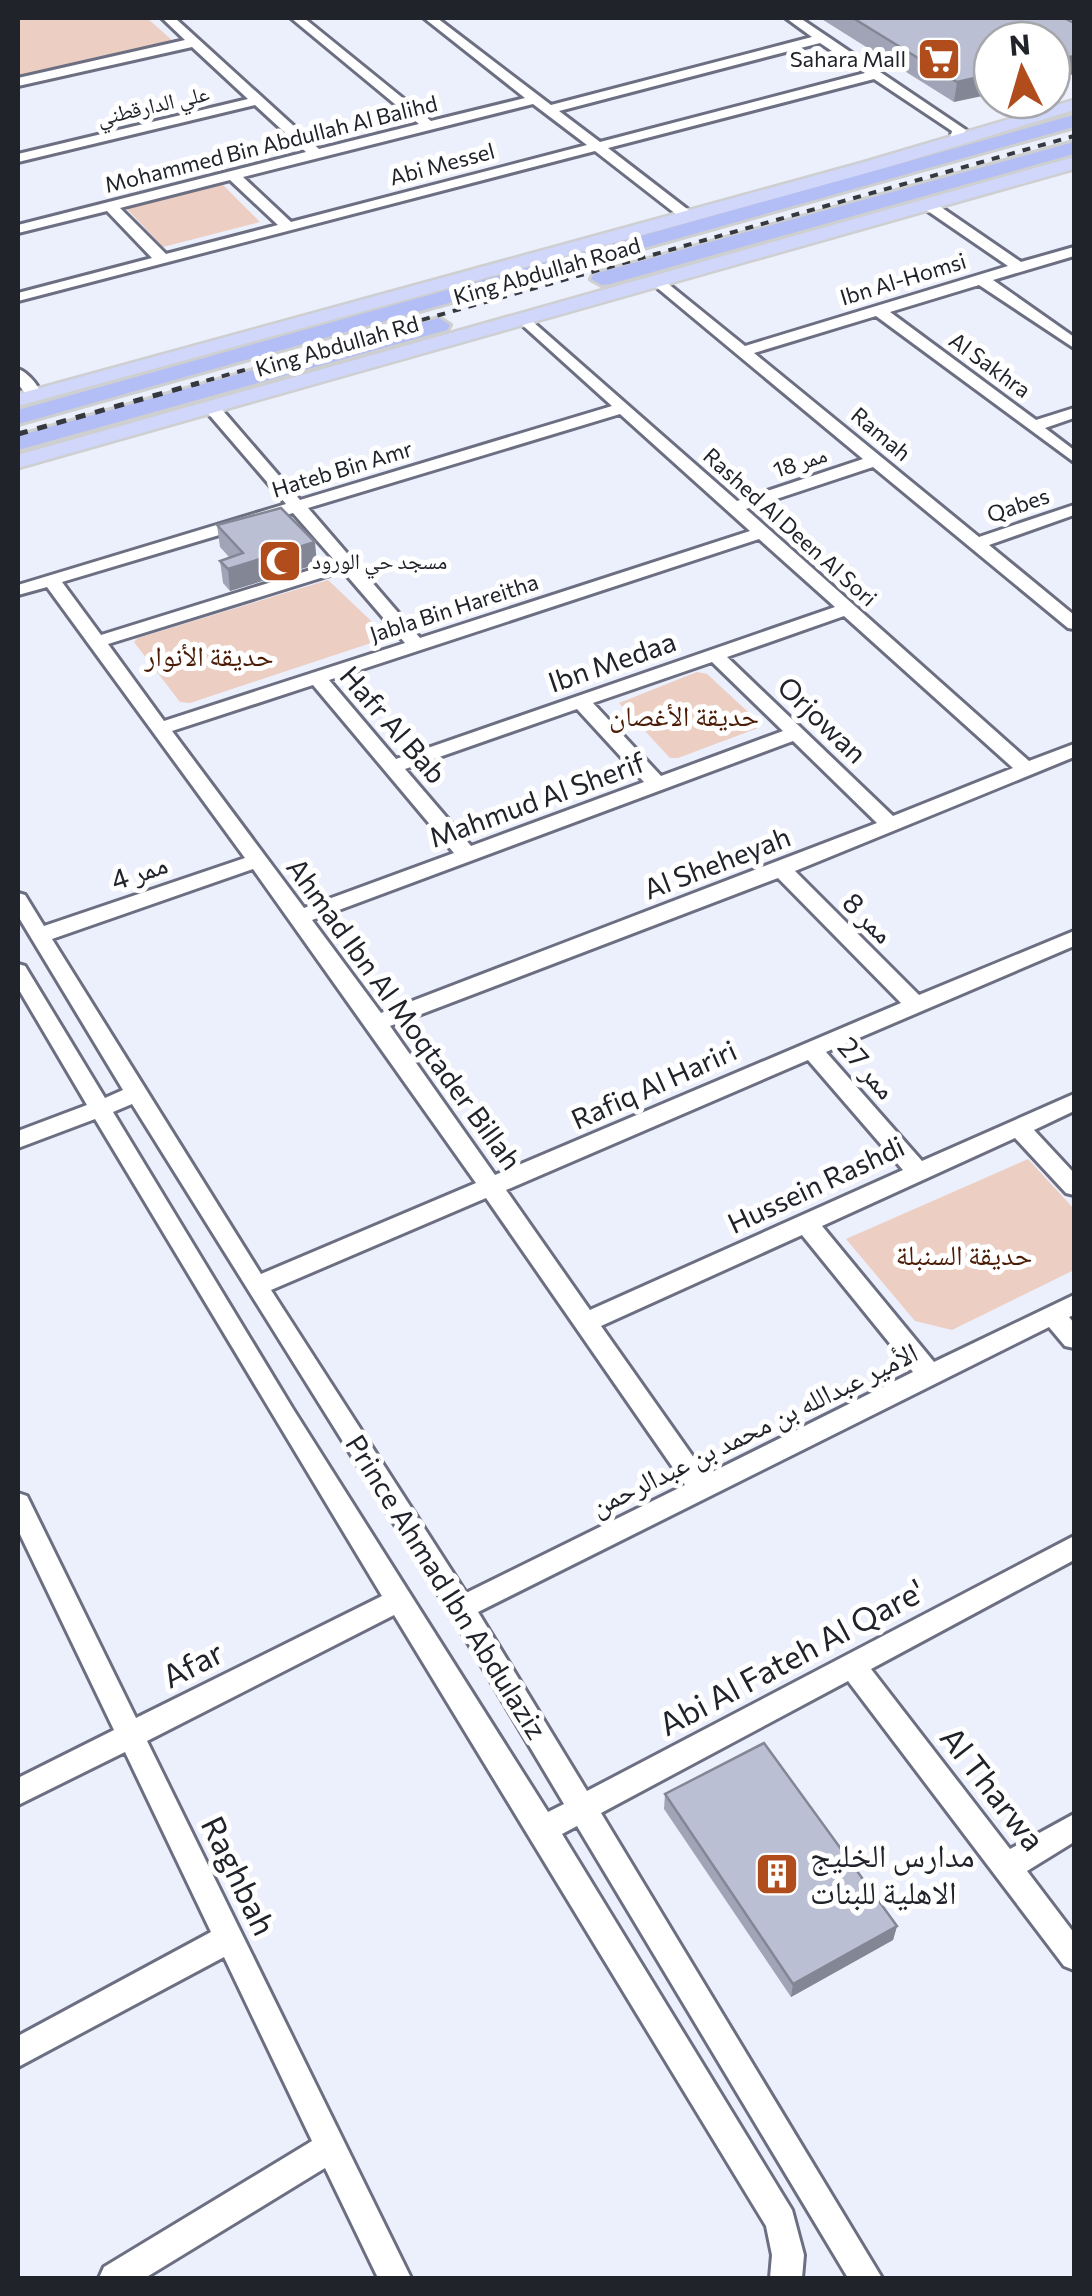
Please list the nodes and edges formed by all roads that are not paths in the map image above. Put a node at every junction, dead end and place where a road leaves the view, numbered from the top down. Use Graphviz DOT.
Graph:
graph roads {
  1 [pos="168,18"];
  2 [pos="297,18"];
  3 [pos="430,18"];
  4 [pos="792,18"];
  5 [pos="824,38"];
  6 [pos="195,42"];
  7 [pos="877,74"];
  8 [pos="18,82"];
  9 [pos="535,98"];
  10 [pos="256,101"];
  11 [pos="550,109"];
  12 [pos="1030,120"];
  13 [pos="1037,120"];
  14 [pos="428,125"];
  15 [pos="954,140"];
  16 [pos="598,146"];
  17 [pos="1074,148"];
  18 [pos="314,152"];
  19 [pos="18,158"];
  20 [pos="1074,163"];
  21 [pos="868,167"];
  22 [pos="232,174"];
  23 [pos="923,205"];
  24 [pos="109,206"];
  25 [pos="686,215"];
  26 [pos="288,227"];
  27 [pos="18,229"];
  28 [pos="646,243"];
  29 [pos="1074,250"];
  30 [pos="675,258"];
  31 [pos="163,260"];
  32 [pos="1018,268"];
  33 [pos="980,279"];
  34 [pos="656,281"];
  35 [pos="18,297"];
  36 [pos="878,310"];
  37 [pos="524,319"];
  38 [pos="282,343"];
  39 [pos="1074,344"];
  40 [pos="745,351"];
  41 [pos="18,374"];
  42 [pos="75,385"];
  43 [pos="26,397"];
  44 [pos="212,408"];
  45 [pos="623,408"];
  46 [pos="1074,413"];
  47 [pos="18,417"];
  48 [pos="1035,426"];
  49 [pos="19,455"];
  50 [pos="1074,456"];
  51 [pos="878,460"];
  52 [pos="296,506"];
  53 [pos="736,507"];
  54 [pos="1074,510"];
  55 [pos="764,532"];
  56 [pos="976,544"];
  57 [pos="347,564"];
  58 [pos="51,580"];
  59 [pos="18,590"];
  60 [pos="848,608"];
  61 [pos="1074,624"];
  62 [pos="96,642"];
  63 [pos="415,644"];
  64 [pos="715,655"];
  65 [pos="316,676"];
  66 [pos="582,702"];
  67 [pos="158,729"];
  68 [pos="795,733"];
  69 [pos="1074,750"];
  70 [pos="394,766"];
  71 [pos="1026,769"];
  72 [pos="658,784"];
  73 [pos="890,824"];
  74 [pos="467,855"];
  75 [pos="256,861"];
  76 [pos="781,869"];
  77 [pos="18,900"];
  78 [pos="298,918"];
  79 [pos="40,935"];
  80 [pos="1074,938"];
  81 [pos="21,984"];
  82 [pos="916,1005"];
  83 [pos="376,1022"];
  84 [pos="811,1050"];
  85 [pos="139,1093"];
  86 [pos="1074,1102"];
  87 [pos="101,1108"];
  88 [pos="1018,1127"];
  89 [pos="18,1140"];
  90 [pos="917,1171"];
  91 [pos="1074,1187"];
  92 [pos="494,1188"];
  93 [pos="214,1220"];
  94 [pos="807,1224"];
  95 [pos="179,1236"];
  96 [pos="256,1286"];
  97 [pos="1064,1310"];
  98 [pos="584,1323"];
  99 [pos="1074,1339"];
  100 [pos="930,1375"];
  101 [pos="701,1488"];
  102 [pos="18,1504"];
  103 [pos="1074,1546"];
  104 [pos="399,1600"];
  105 [pos="461,1608"];
  106 [pos="853,1666"];
  107 [pos="130,1736"];
  108 [pos="18,1792"];
  109 [pos="582,1809"];
  110 [pos="1074,1828"];
  111 [pos="542,1830"];
  112 [pos="1008,1866"];
  113 [pos="230,1938"];
  114 [pos="1074,1956"];
  115 [pos="18,2052"];
  116 [pos="330,2147"];
  117 [pos="115,2278"];
  118 [pos="395,2278"];
  119 [pos="786,2278"];
  120 [pos="866,2278"];
  1 -- 6 [label="street"];
  2 -- 14 [label="street"];
  3 -- 9 [label="street"];
  4 -- 5 [label="street"];
  5 -- 7 [label="street"];
  5 -- 11 [label="street"];
  6 -- 8 [label="street"];
  6 -- 10 [label="street"];
  7 -- 15 [label="street"];
  7 -- 16 [label="street, Abi Messel"];
  9 -- 11 [label="street"];
  9 -- 14 [label="street, Mohammed Bin Abdullah Al Balihd"];
  10 -- 18 [label="street"];
  10 -- 19 [label="street, علي الدارقطني"];
  11 -- 16 [label="street"];
  12 -- 15 [label="main road"];
  13 -- 28 [label="highway, King Abdullah Road"];
  14 -- 18 [label="street, Mohammed Bin Abdullah Al Balihd"];
  15 -- 21 [label="main road"];
  16 -- 25 [label="street"];
  16 -- 26 [label="street, Abi Messel"];
  17 -- 30 [label="highway, King Abdullah Road"];
  18 -- 22 [label="street, Mohammed Bin Abdullah Al Balihd"];
  20 -- 23 [label="main road, King Abdullah Rd"];
  21 -- 25 [label="main road"];
  21 -- 28 [label="highway"];
  22 -- 24 [label="street, Mohammed Bin Abdullah Al Balihd"];
  22 -- 26 [label="street"];
  23 -- 30 [label="main road"];
  23 -- 32 [label="street"];
  23 -- 34 [label="main road, King Abdullah Rd"];
  24 -- 27 [label="street, Mohammed Bin Abdullah Al Balihd"];
  24 -- 31 [label="street"];
  25 -- 42 [label="main road"];
  26 -- 31 [label="street, Abi Messel"];
  28 -- 38 [label="highway, King Abdullah Road"];
  29 -- 32 [label="street, Ibn Al-Homsi"];
  30 -- 49 [label="highway, King Abdullah Road"];
  31 -- 35 [label="street, Abi Messel"];
  32 -- 33 [label="street, Ibn Al-Homsi"];
  33 -- 36 [label="street, Ibn Al-Homsi"];
  33 -- 39 [label="street"];
  34 -- 37 [label="main road, King Abdullah Rd"];
  34 -- 40 [label="street, Ramah"];
  36 -- 40 [label="street, Ibn Al-Homsi"];
  36 -- 48 [label="street, Al Sakhra"];
  37 -- 44 [label="main road, King Abdullah Rd"];
  37 -- 45 [label="street, Rashed Al Deen Al Sori"];
  38 -- 42 [label="main road"];
  38 -- 47 [label="highway, King Abdullah Road"];
  40 -- 51 [label="street, Ramah"];
  41 -- 43 [label="street"];
  42 -- 43 [label="main road"];
  44 -- 49 [label="main road, King Abdullah Rd"];
  44 -- 52 [label="street"];
  45 -- 52 [label="street, Hateb Bin Amr"];
  45 -- 53 [label="street, Rashed Al Deen Al Sori"];
  46 -- 48 [label="street"];
  48 -- 50 [label="street, Al Sakhra"];
  51 -- 53 [label="street, ممر 18"];
  51 -- 56 [label="street, Ramah"];
  52 -- 57 [label="street"];
  52 -- 58 [label="street, Hateb Bin Amr"];
  53 -- 55 [label="street, Rashed Al Deen Al Sori"];
  54 -- 56 [label="street, Qabes"];
  55 -- 60 [label="street, Rashed Al Deen Al Sori"];
  55 -- 63 [label="street, Jabla Bin Hareitha"];
  56 -- 61 [label="street, Ramah"];
  57 -- 62 [label="street"];
  57 -- 63 [label="street"];
  58 -- 59 [label="street, Hateb Bin Amr"];
  58 -- 62 [label="street, Ahmad Ibn Al Moqtader Billah"];
  60 -- 64 [label="street, Ibn Medaa"];
  60 -- 71 [label="street, Rashed Al Deen Al Sori"];
  62 -- 67 [label="street, Ahmad Ibn Al Moqtader Billah"];
  63 -- 65 [label="street, Jabla Bin Hareitha"];
  64 -- 66 [label="street, Ibn Medaa"];
  64 -- 68 [label="street, Orjowan"];
  65 -- 67 [label="street, Jabla Bin Hareitha"];
  65 -- 70 [label="street, Hafr Al Bab"];
  66 -- 70 [label="street, Ibn Medaa"];
  66 -- 72 [label="street"];
  67 -- 75 [label="street, Ahmad Ibn Al Moqtader Billah"];
  68 -- 72 [label="street, Mahmud Al Sherif"];
  68 -- 73 [label="street, Orjowan"];
  69 -- 71 [label="street, Al Sheheyah"];
  70 -- 74 [label="street, Hafr Al Bab"];
  71 -- 73 [label="street, Al Sheheyah"];
  72 -- 74 [label="street, Mahmud Al Sherif"];
  73 -- 76 [label="street, Al Sheheyah"];
  74 -- 78 [label="street, Mahmud Al Sherif"];
  75 -- 78 [label="street, Ahmad Ibn Al Moqtader Billah"];
  75 -- 79 [label="street, ممر 4"];
  76 -- 82 [label="street, ممر 8"];
  76 -- 83 [label="street, Al Sheheyah"];
  77 -- 79 [label="street, Prince Ahmad Ibn Abdulaziz"];
  78 -- 83 [label="street, Ahmad Ibn Al Moqtader Billah"];
  79 -- 85 [label="street, Prince Ahmad Ibn Abdulaziz"];
  80 -- 82 [label="street, Rafiq Al Hariri"];
  81 -- 87 [label="street, Prince Ahmad Ibn Abdulaziz"];
  82 -- 84 [label="street, Rafiq Al Hariri"];
  83 -- 92 [label="street, Ahmad Ibn Al Moqtader Billah"];
  84 -- 90 [label="street, ممر 27"];
  84 -- 92 [label="street, Rafiq Al Hariri"];
  85 -- 87 [label="street"];
  85 -- 93 [label="street, Prince Ahmad Ibn Abdulaziz"];
  86 -- 88 [label="street, Hussein Rashdi"];
  87 -- 89 [label="street"];
  87 -- 95 [label="street, Prince Ahmad Ibn Abdulaziz"];
  88 -- 90 [label="street, Hussein Rashdi"];
  88 -- 91 [label="street"];
  90 -- 94 [label="street, Hussein Rashdi"];
  92 -- 96 [label="street, Rafiq Al Hariri"];
  92 -- 98 [label="street, Ahmad Ibn Al Moqtader Billah"];
  93 -- 95 [label="street"];
  93 -- 96 [label="street, Prince Ahmad Ibn Abdulaziz"];
  94 -- 98 [label="street, Hussein Rashdi"];
  94 -- 100 [label="street"];
  95 -- 104 [label="street, Prince Ahmad Ibn Abdulaziz"];
  96 -- 105 [label="street, Prince Ahmad Ibn Abdulaziz"];
  97 -- 99 [label="street"];
  97 -- 100 [label="street, الأمير عبدالله بن محمد بن عبدالرحمن"];
  98 -- 101 [label="street, Ahmad Ibn Al Moqtader Billah"];
  100 -- 101 [label="street, الأمير عبدالله بن محمد بن عبدالرحمن"];
  101 -- 105 [label="street, الأمير عبدالله بن محمد بن عبدالرحمن"];
  102 -- 107 [label="street, Raghbah"];
  103 -- 106 [label="street, Abi Al Fateh Al Qare'"];
  104 -- 107 [label="street, Afar"];
  104 -- 111 [label="street, Prince Ahmad Ibn Abdulaziz"];
  105 -- 109 [label="street, Prince Ahmad Ibn Abdulaziz"];
  106 -- 109 [label="street, Abi Al Fateh Al Qare'"];
  106 -- 112 [label="street, Al Tharwa"];
  107 -- 108 [label="street, Afar"];
  107 -- 113 [label="street, Raghbah"];
  109 -- 111 [label="street, Abi Al Fateh Al Qare'"];
  109 -- 120 [label="street, Prince Ahmad Ibn Abdulaziz"];
  110 -- 112 [label="street"];
  111 -- 119 [label="street, Prince Ahmad Ibn Abdulaziz"];
  112 -- 114 [label="street, Al Tharwa"];
  113 -- 115 [label="street"];
  113 -- 116 [label="street, Raghbah"];
  116 -- 117 [label="street"];
  116 -- 118 [label="street, Raghbah"];
}
